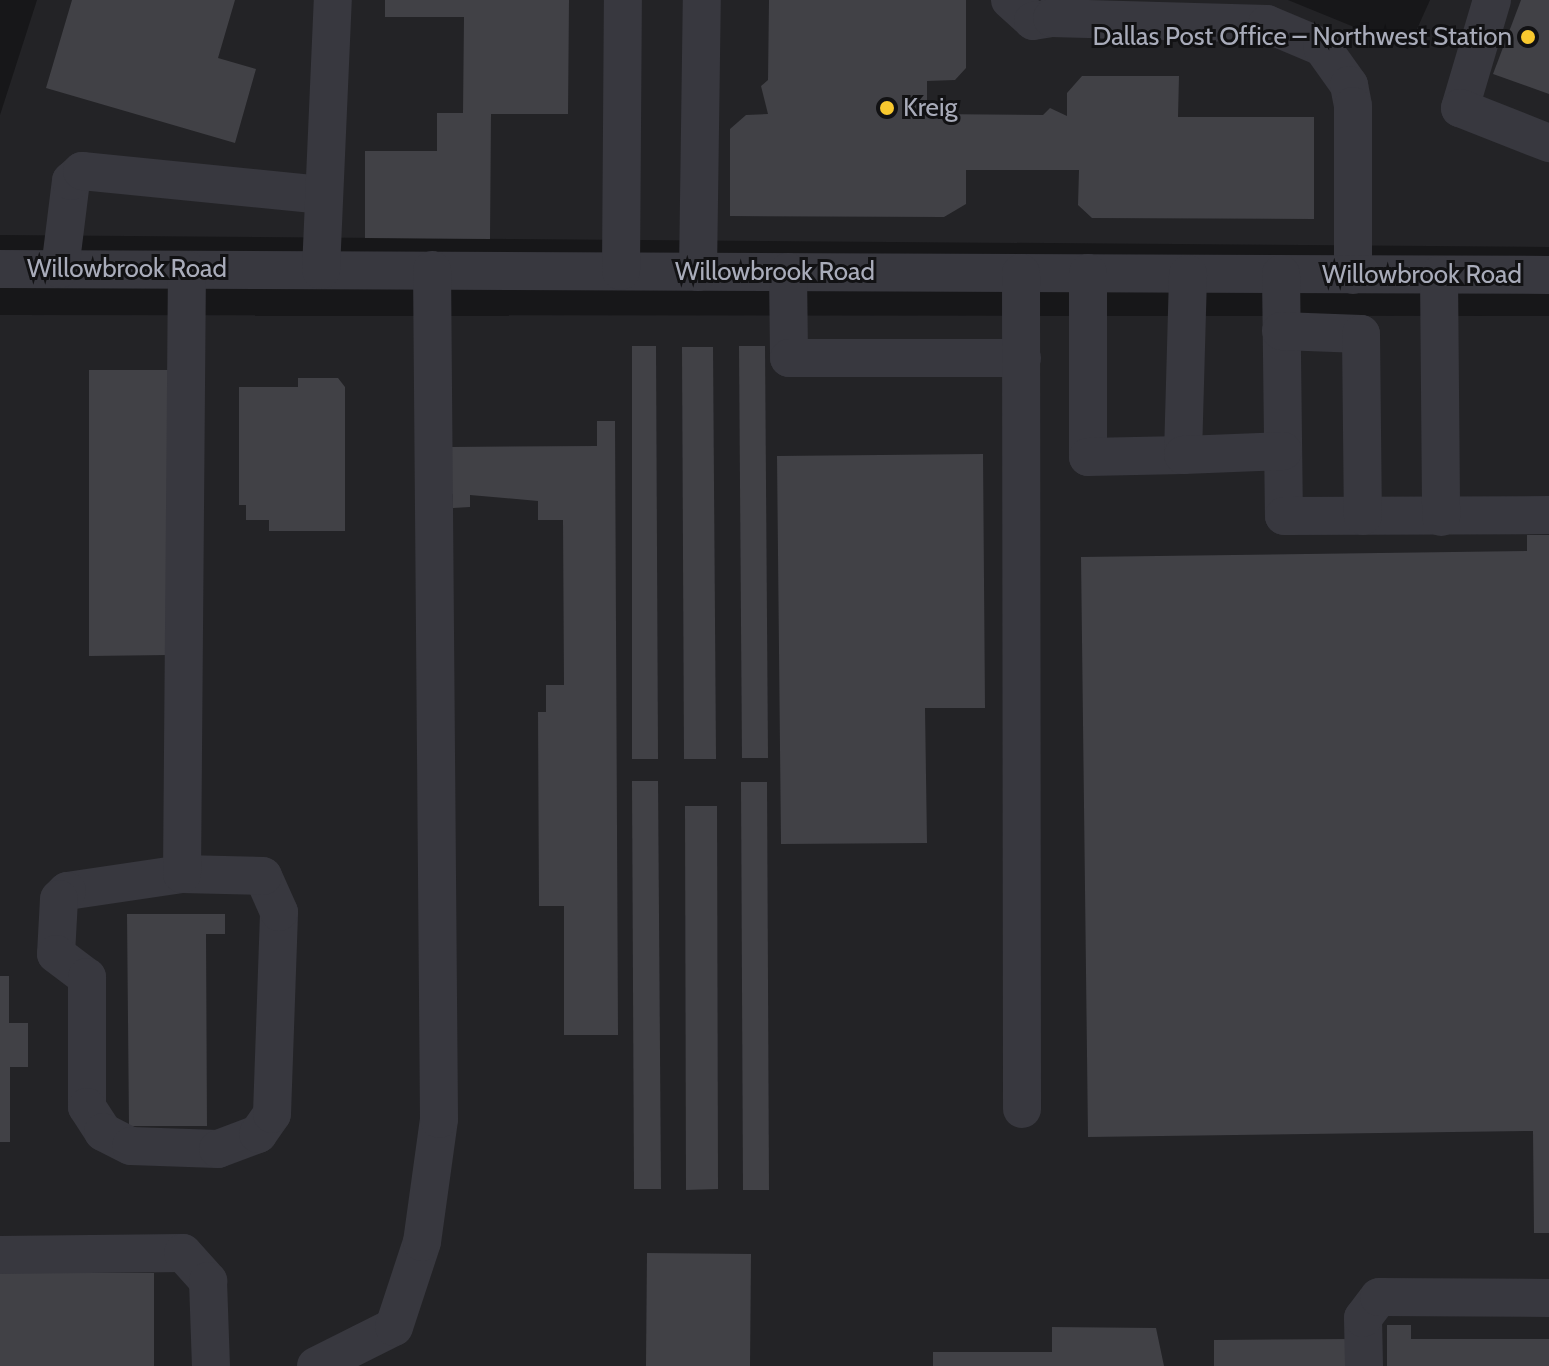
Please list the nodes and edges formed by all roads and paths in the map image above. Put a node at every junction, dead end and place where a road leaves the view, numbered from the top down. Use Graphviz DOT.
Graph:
graph roads {
  1 [pos="333,0"];
  2 [pos="623,0"];
  3 [pos="702,0"];
  4 [pos="1010,0"];
  5 [pos="1492,0"];
  6 [pos="1058,9"];
  7 [pos="1549,143"];
  8 [pos="324,195"];
  9 [pos="0,269"];
  10 [pos="60,269"];
  11 [pos="187,270"];
  12 [pos="321,270"];
  13 [pos="432,270"];
  14 [pos="621,271"];
  15 [pos="698,272"];
  16 [pos="788,272"];
  17 [pos="1021,273"];
  18 [pos="1088,273"];
  19 [pos="1188,274"];
  20 [pos="1281,274"];
  21 [pos="1353,275"];
  22 [pos="1439,275"];
  23 [pos="1549,275"];
  24 [pos="1281,331"];
  25 [pos="1022,358"];
  26 [pos="1283,451"];
  27 [pos="1183,455"];
  28 [pos="1549,515"];
  29 [pos="1363,516"];
  30 [pos="1441,517"];
  31 [pos="182,874"];
  32 [pos="1022,1109"];
  33 [pos="0,1255"];
  34 [pos="1549,1298"];
  35 [pos="211,1366"];
  36 [pos="316,1366"];
  37 [pos="1364,1366"];
  1 -- 8 [label="street"];
  2 -- 14 [label="street"];
  3 -- 15 [label="street"];
  4 -- 6 [label="street"];
  5 -- 7 [label="street"];
  6 -- 21 [label="street"];
  8 -- 10 [label="street"];
  8 -- 12 [label="street"];
  9 -- 10 [label="street, Willowbrook Road"];
  10 -- 11 [label="street, Willowbrook Road"];
  11 -- 12 [label="street, Willowbrook Road"];
  11 -- 31 [label="street"];
  12 -- 13 [label="street, Willowbrook Road"];
  13 -- 14 [label="street, Willowbrook Road"];
  13 -- 36 [label="street"];
  14 -- 15 [label="street, Willowbrook Road"];
  15 -- 16 [label="street, Willowbrook Road"];
  16 -- 17 [label="street, Willowbrook Road"];
  16 -- 25 [label="street"];
  17 -- 18 [label="street, Willowbrook Road"];
  17 -- 25 [label="street"];
  18 -- 19 [label="street, Willowbrook Road"];
  18 -- 27 [label="street"];
  19 -- 20 [label="street, Willowbrook Road"];
  19 -- 27 [label="street"];
  20 -- 21 [label="street, Willowbrook Road"];
  20 -- 24 [label="street"];
  21 -- 22 [label="street, Willowbrook Road"];
  22 -- 23 [label="street, Willowbrook Road"];
  22 -- 30 [label="street"];
  24 -- 26 [label="street"];
  24 -- 29 [label="street"];
  25 -- 32 [label="street"];
  26 -- 27 [label="street"];
  26 -- 29 [label="street"];
  28 -- 30 [label="street"];
  29 -- 30 [label="street"];
  31 -- 31 [label="street"];
  33 -- 35 [label="street"];
  34 -- 37 [label="street"];
}
